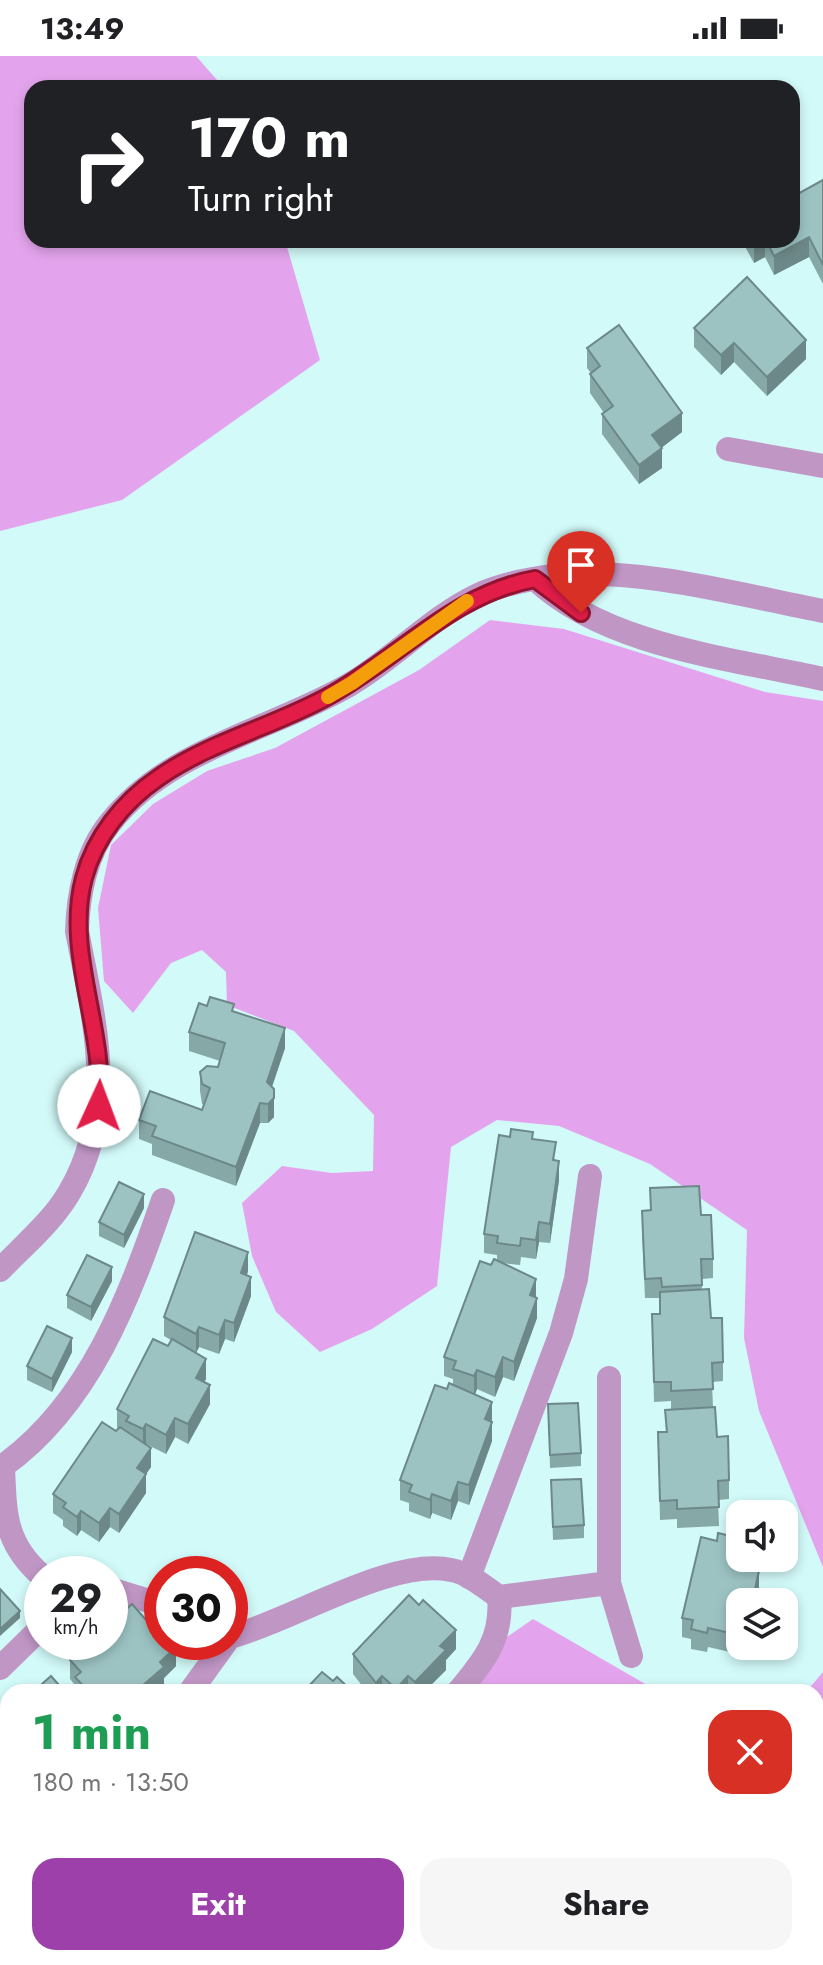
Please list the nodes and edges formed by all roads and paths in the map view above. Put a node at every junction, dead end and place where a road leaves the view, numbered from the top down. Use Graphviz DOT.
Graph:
graph roads {
  1 [pos="728,449"];
  2 [pos="823,466"];
  3 [pos="535,579"];
  4 [pos="823,611"];
  5 [pos="823,679"];
  6 [pos="590,1176"];
  7 [pos="163,1200"];
  8 [pos="0,1270"];
  9 [pos="609,1378"];
  10 [pos="1,1464"];
  11 [pos="8,1555"];
  12 [pos="469,1577"];
  13 [pos="609,1583"];
  14 [pos="499,1597"];
  15 [pos="248,1632"];
  16 [pos="24,1645"];
  17 [pos="631,1656"];
  18 [pos="213,1660"];
  19 [pos="0,1668"];
  20 [pos="196,1684"];
  21 [pos="465,1684"];
  1 -- 2 [label="street"];
  3 -- 4 [label="street"];
  3 -- 5 [label="street"];
  3 -- 8 [label="street"];
  6 -- 12 [label="street"];
  7 -- 10 [label="street"];
  9 -- 13 [label="street"];
  10 -- 11 [label="street"];
  12 -- 14 [label="street"];
  12 -- 15 [label="street"];
  13 -- 14 [label="street"];
  13 -- 17 [label="street"];
  14 -- 21 [label="street"];
  16 -- 19 [label="street"];
  18 -- 20 [label="street"];
}
